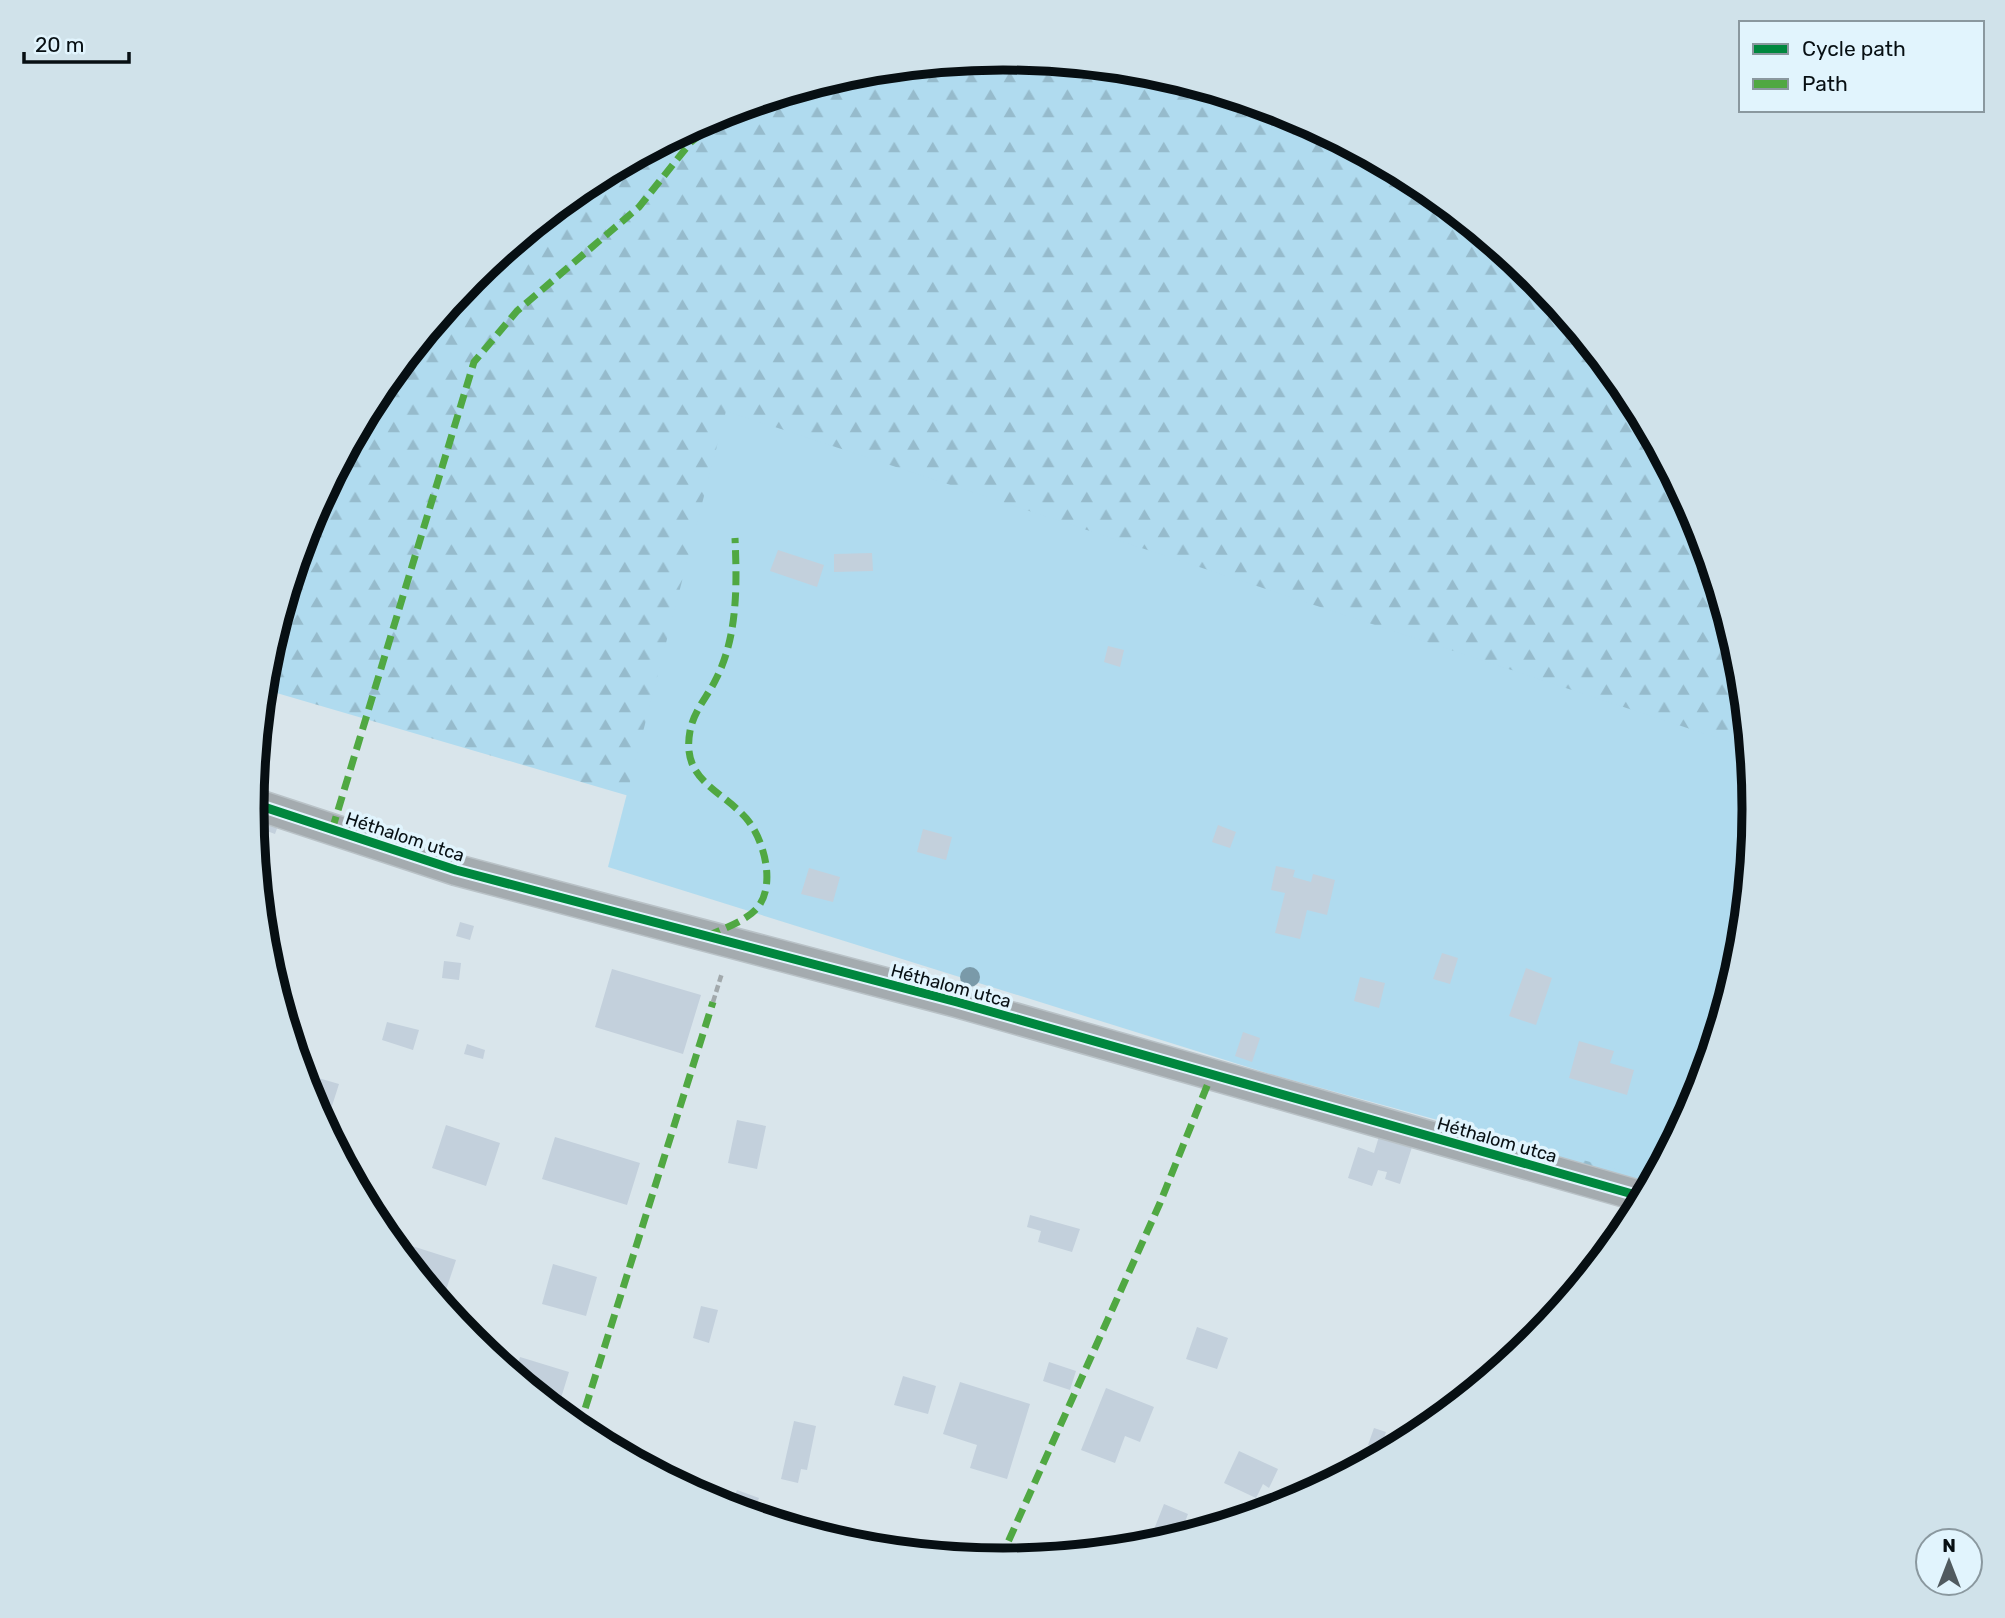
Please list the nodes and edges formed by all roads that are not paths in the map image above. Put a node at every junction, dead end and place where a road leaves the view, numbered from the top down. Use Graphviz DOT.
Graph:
graph roads {
  1 [pos="264,807"];
  2 [pos="1633,1194"];
  1 -- 2 [label="street, Héthalom utca"];
}
